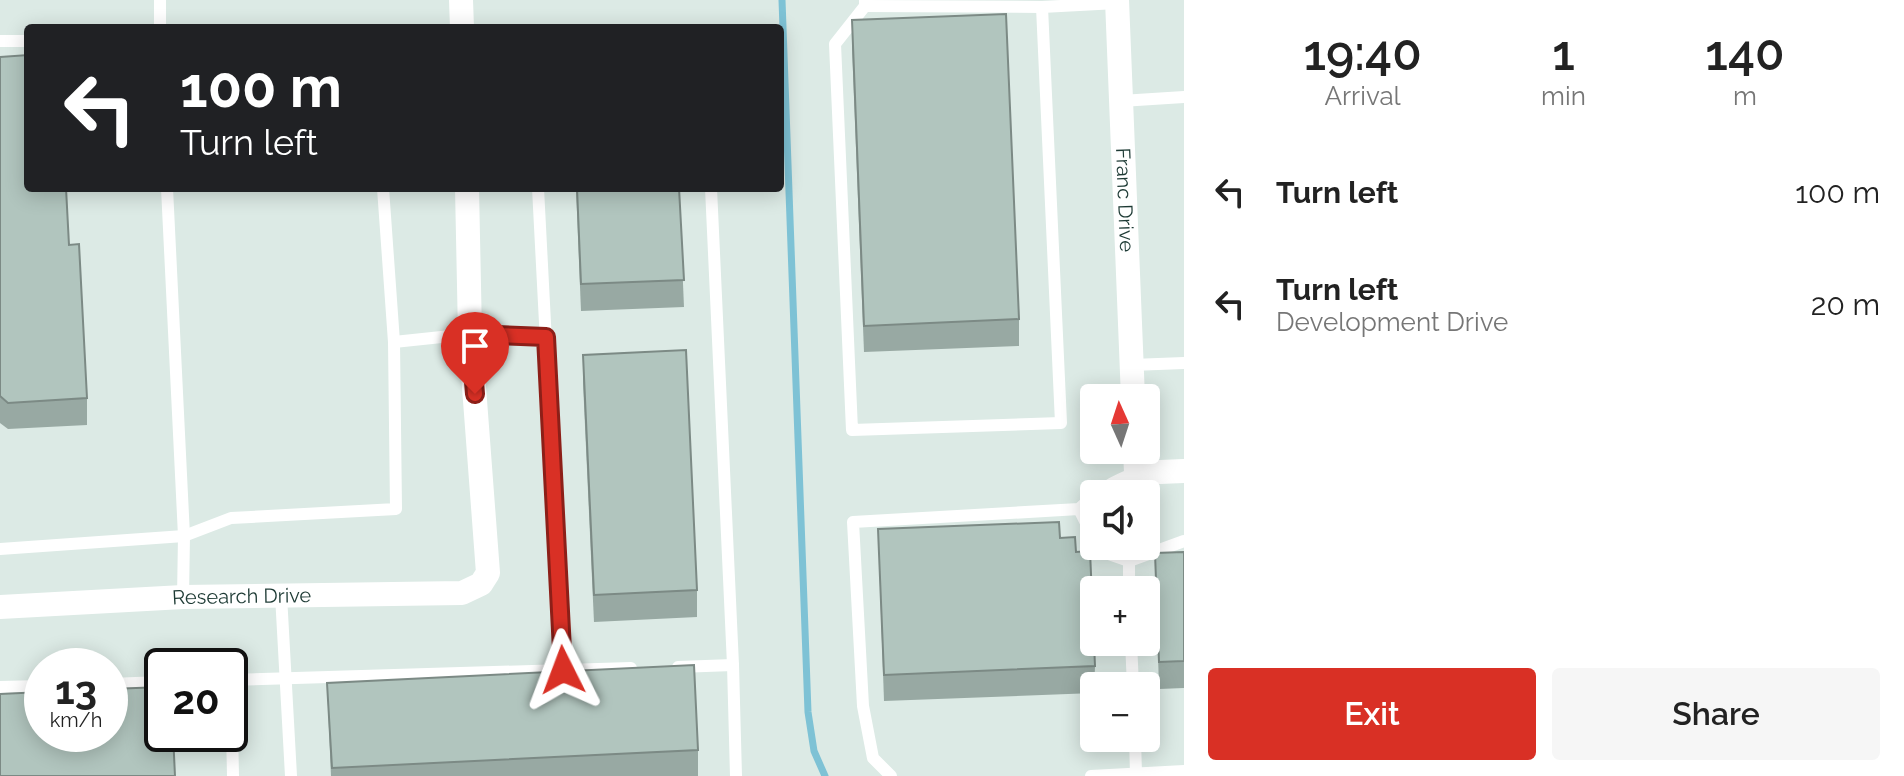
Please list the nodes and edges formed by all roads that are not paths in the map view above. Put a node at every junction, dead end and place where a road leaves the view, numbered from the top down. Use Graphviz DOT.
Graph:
graph roads {
  1 [pos="160,0"];
  2 [pos="461,0"];
  3 [pos="1117,1"];
  4 [pos="865,3"];
  5 [pos="1042,7"];
  6 [pos="160,24"];
  7 [pos="462,24"];
  8 [pos="0,41"];
  9 [pos="24,41"];
  10 [pos="1184,97"];
  11 [pos="1121,101"];
  12 [pos="167,192"];
  13 [pos="383,192"];
  14 [pos="467,192"];
  15 [pos="538,192"];
  16 [pos="711,192"];
  17 [pos="470,334"];
  18 [pos="546,337"];
  19 [pos="394,342"];
  20 [pos="1184,363"];
  21 [pos="1132,365"];
  22 [pos="1133,384"];
  23 [pos="1134,464"];
  24 [pos="1147,464"];
  25 [pos="1184,471"];
  26 [pos="1079,509"];
  27 [pos="184,536"];
  28 [pos="1184,541"];
  29 [pos="0,549"];
  30 [pos="1126,560"];
  31 [pos="1129,561"];
  32 [pos="1129,576"];
  33 [pos="281,595"];
  34 [pos="183,597"];
  35 [pos="0,607"];
  36 [pos="733,665"];
  37 [pos="671,667"];
  38 [pos="640,668"];
  39 [pos="563,670"];
  40 [pos="286,678"];
  41 [pos="248,679"];
  42 [pos="24,686"];
  43 [pos="0,687"];
  44 [pos="232,752"];
  45 [pos="1135,752"];
  46 [pos="1184,771"];
  47 [pos="1136,774"];
  48 [pos="233,776"];
  49 [pos="291,776"];
  50 [pos="736,776"];
  51 [pos="891,776"];
  52 [pos="1091,776"];
  1 -- 6 [label="lane"];
  2 -- 7 [label="street"];
  3 -- 5 [label="lane"];
  3 -- 11 [label="street, Franc Drive"];
  4 -- 5 [label="lane"];
  4 -- 5 [label="lane"];
  8 -- 9 [label="lane"];
  10 -- 11 [label="lane"];
  11 -- 21 [label="street, Franc Drive"];
  12 -- 27 [label="lane"];
  13 -- 19 [label="lane"];
  14 -- 17 [label="street"];
  15 -- 18 [label="lane"];
  16 -- 36 [label="lane"];
  17 -- 18 [label="lane"];
  17 -- 19 [label="lane"];
  17 -- 33 [label="street, Research Drive"];
  18 -- 39 [label="lane"];
  19 -- 27 [label="lane"];
  20 -- 21 [label="lane"];
  21 -- 22 [label="street, Franc Drive"];
  23 -- 26 [label="lane"];
  24 -- 25 [label="street"];
  26 -- 51 [label="lane"];
  27 -- 29 [label="lane"];
  27 -- 34 [label="lane"];
  28 -- 31 [label="lane"];
  30 -- 31 [label="lane"];
  31 -- 32 [label="lane"];
  33 -- 34 [label="street, Research Drive"];
  33 -- 40 [label="lane"];
  34 -- 35 [label="street, Research Drive"];
  36 -- 37 [label="lane"];
  36 -- 50 [label="lane"];
  38 -- 39 [label="lane"];
  39 -- 40 [label="lane"];
  40 -- 41 [label="lane"];
  40 -- 49 [label="lane"];
  42 -- 43 [label="lane"];
  44 -- 48 [label="lane"];
  45 -- 47 [label="lane"];
  46 -- 47 [label="lane"];
  47 -- 52 [label="lane"];
}
